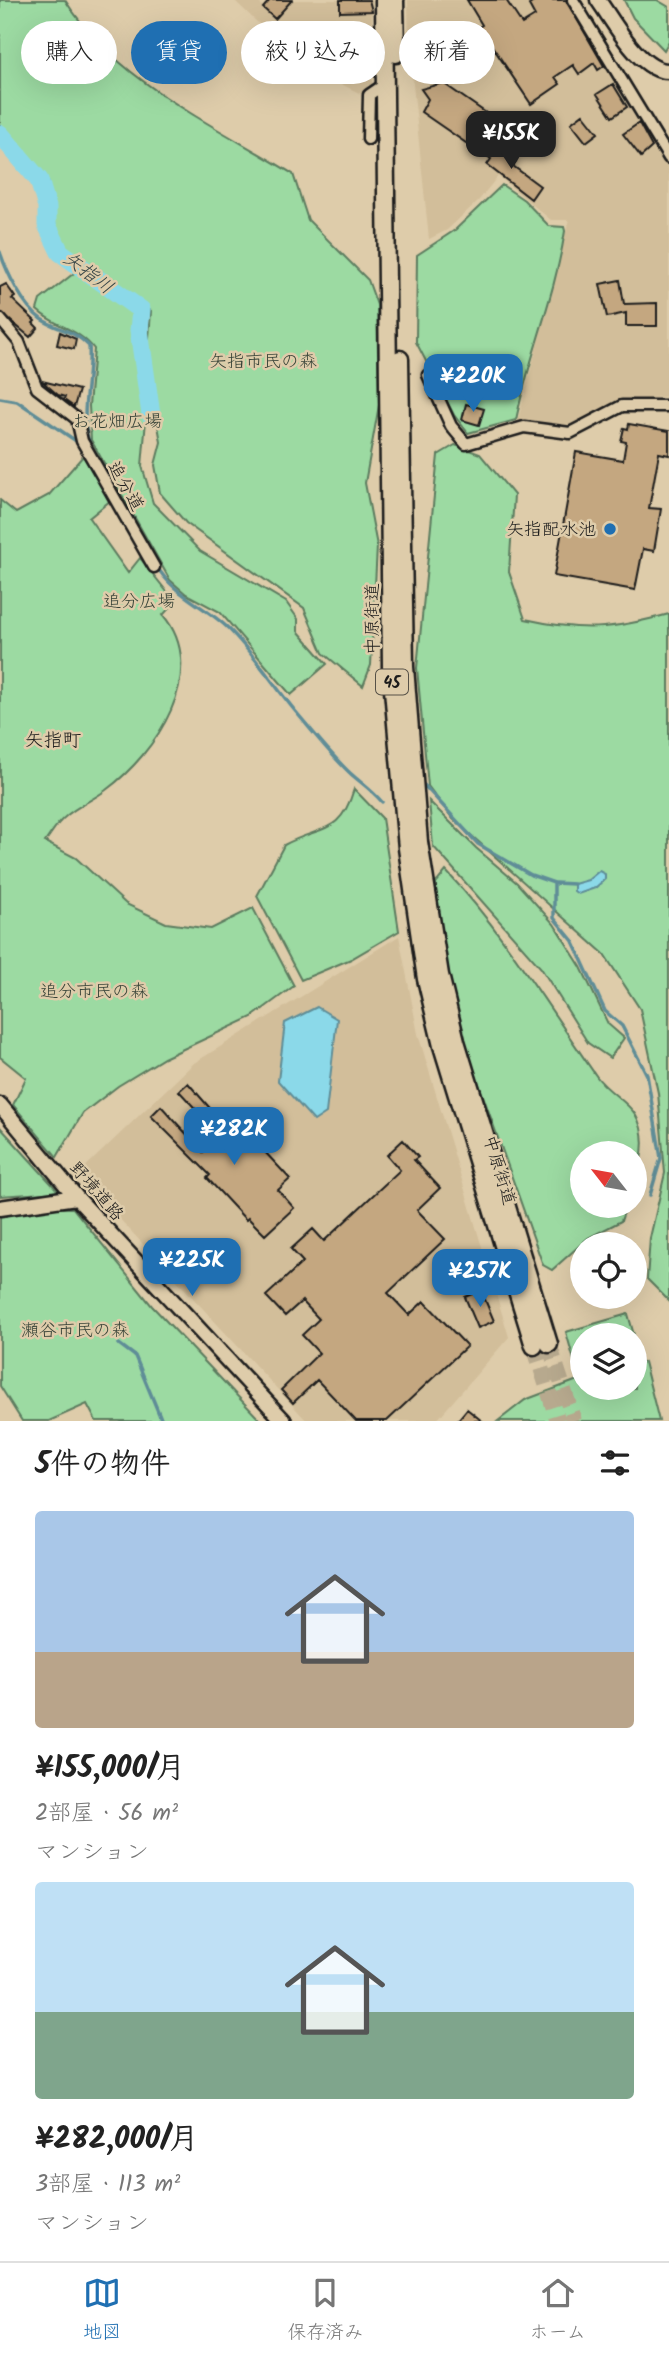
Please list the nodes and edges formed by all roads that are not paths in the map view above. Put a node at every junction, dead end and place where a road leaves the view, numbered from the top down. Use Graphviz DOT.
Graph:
graph roads {
  1 [pos="384,0"];
  2 [pos="395,0"];
  3 [pos="573,0"];
  4 [pos="598,0"];
  5 [pos="669,71"];
  6 [pos="385,85"];
  7 [pos="368,139"];
  8 [pos="669,158"];
  9 [pos="0,319"];
  10 [pos="428,375"];
  11 [pos="669,406"];
  12 [pos="154,567"];
  13 [pos="0,1105"];
  14 [pos="75,1197"];
  15 [pos="0,1208"];
  16 [pos="284,1421"];
  1 -- 6 [label="main road, 中原街道 / 45"];
  2 -- 6 [label="main road, 中原街道 / 45"];
  3 -- 8 [label="street"];
  4 -- 5 [label="street"];
  6 -- 7 [label="street"];
  9 -- 12 [label="street, 追分道"];
  10 -- 11 [label="street"];
  13 -- 14 [label="street, 野境道路"];
  14 -- 15 [label="street"];
  14 -- 16 [label="street, 野境道路"];
}
